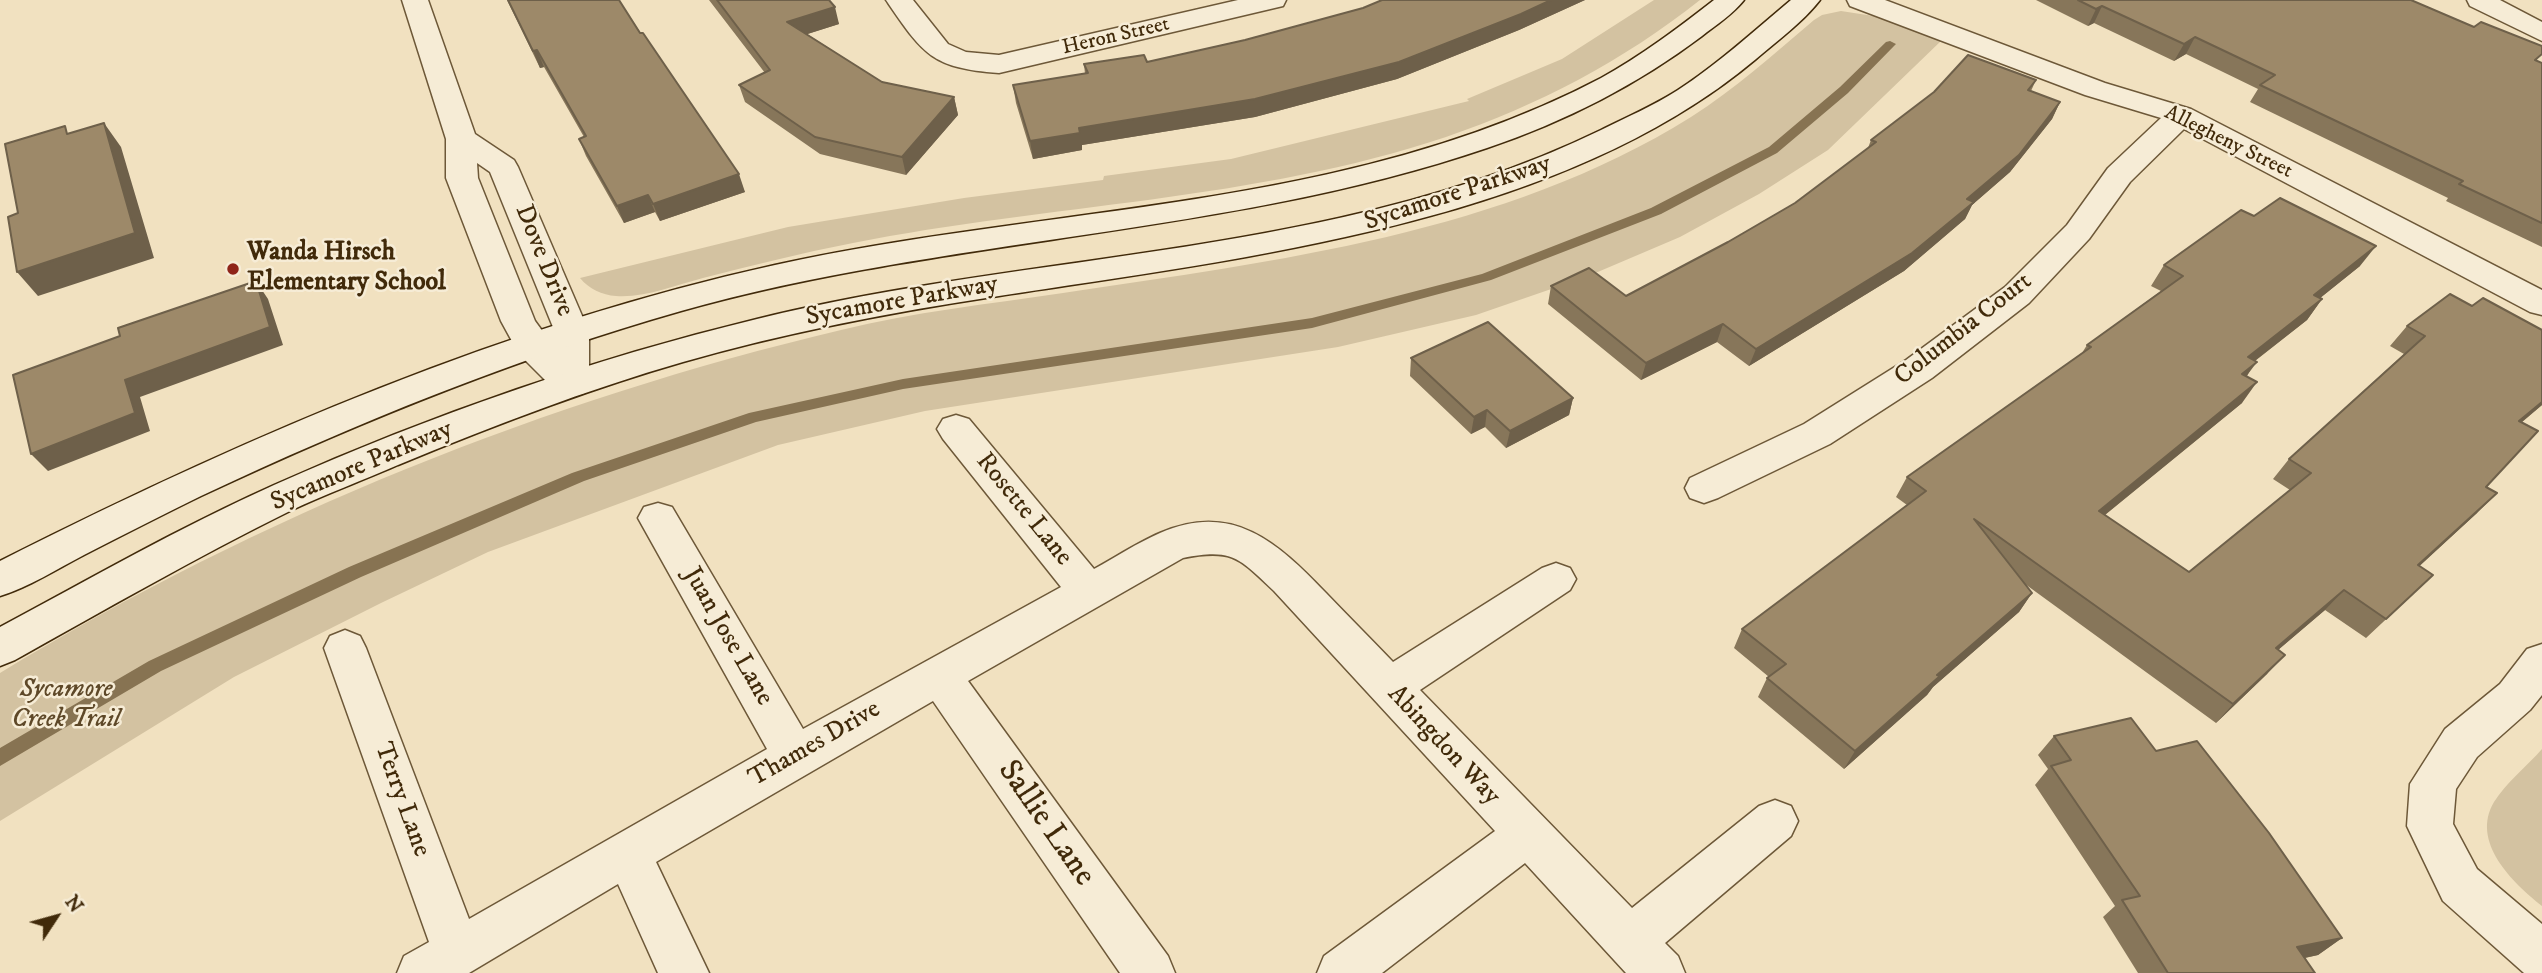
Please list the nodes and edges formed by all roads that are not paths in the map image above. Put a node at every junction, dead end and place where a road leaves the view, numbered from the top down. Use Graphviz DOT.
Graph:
graph roads {
  1 [pos="415,0"];
  2 [pos="899,0"];
  3 [pos="1273,0"];
  4 [pos="1731,0"];
  5 [pos="1807,0"];
  6 [pos="1860,0"];
  7 [pos="1923,0"];
  8 [pos="2480,0"];
  9 [pos="2542,33"];
  10 [pos="2180,116"];
  11 [pos="461,139"];
  12 [pos="2542,304"];
  13 [pos="572,332"];
  14 [pos="531,345"];
  15 [pos="571,384"];
  16 [pos="956,429"];
  17 [pos="1704,488"];
  18 [pos="658,518"];
  19 [pos="1216,535"];
  20 [pos="1556,579"];
  21 [pos="0,580"];
  22 [pos="1089,592"];
  23 [pos="0,648"];
  24 [pos="345,648"];
  25 [pos="2542,662"];
  26 [pos="939,675"];
  27 [pos="1389,687"];
  28 [pos="795,756"];
  29 [pos="1775,821"];
  30 [pos="1527,834"];
  31 [pos="628,854"];
  32 [pos="2542,956"];
  33 [pos="1645,957"];
  34 [pos="440,963"];
  35 [pos="684,973"];
  36 [pos="1150,973"];
  37 [pos="1342,973"];
  1 -- 11 [label="street, Dove Drive"];
  2 -- 3 [label="street, Heron Street"];
  4 -- 13 [label="street, Sycamore Parkway"];
  5 -- 15 [label="street, Sycamore Parkway"];
  6 -- 10 [label="street, Allegheny Street"];
  7 -- 10 [label="street"];
  8 -- 9 [label="street"];
  10 -- 12 [label="street, Allegheny Street"];
  10 -- 17 [label="street, Columbia Court"];
  11 -- 13 [label="street, Dove Drive"];
  11 -- 14 [label="street, Dove Drive"];
  13 -- 14 [label="street, Sycamore Parkway"];
  13 -- 15 [label="street, Dove Drive"];
  14 -- 15 [label="street, Dove Drive"];
  14 -- 21 [label="street, Sycamore Parkway"];
  15 -- 23 [label="street, Sycamore Parkway"];
  16 -- 22 [label="street, Rosette Lane"];
  18 -- 28 [label="street, Juan Jose Lane"];
  19 -- 22 [label="street, Thames Drive"];
  19 -- 27 [label="street, Abingdon Way"];
  20 -- 27 [label="street"];
  22 -- 26 [label="street, Thames Drive"];
  24 -- 34 [label="street, Terry Lane"];
  25 -- 32 [label="street"];
  26 -- 28 [label="street, Thames Drive"];
  26 -- 36 [label="street, Sallie Lane"];
  27 -- 30 [label="street, Abingdon Way"];
  28 -- 31 [label="street, Thames Drive"];
  29 -- 33 [label="street"];
  30 -- 33 [label="street, Abingdon Way"];
  30 -- 37 [label="street"];
  31 -- 34 [label="street, Thames Drive"];
  31 -- 35 [label="street"];
}
